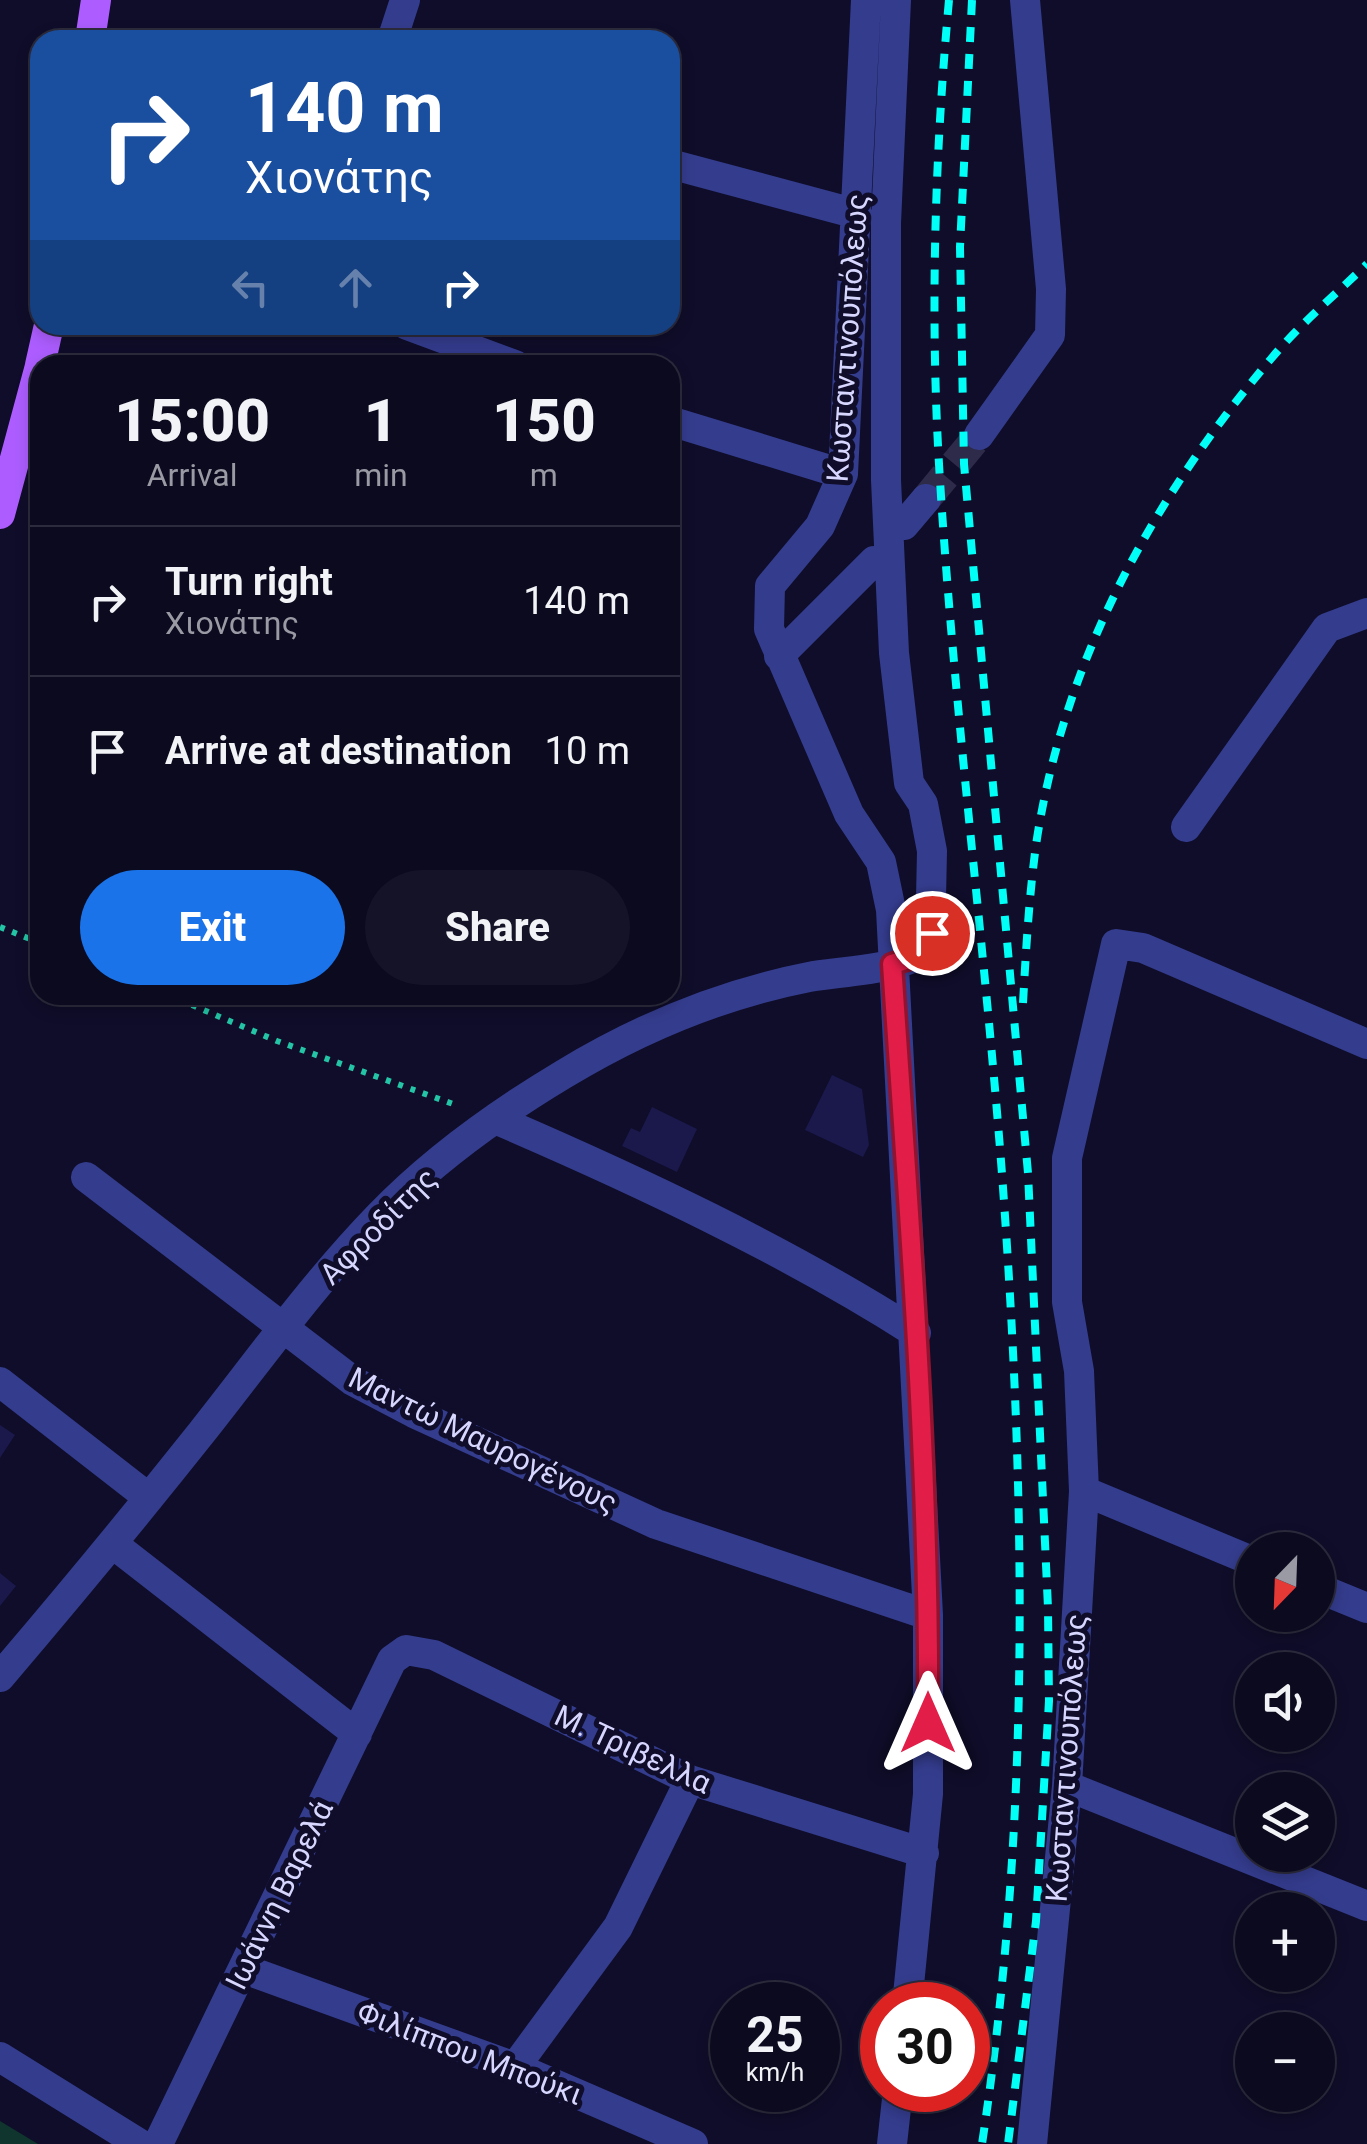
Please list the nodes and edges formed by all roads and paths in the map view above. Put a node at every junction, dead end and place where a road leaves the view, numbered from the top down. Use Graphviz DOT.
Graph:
graph roads {
  1 [pos="96,0"];
  2 [pos="405,0"];
  3 [pos="866,0"];
  4 [pos="896,0"];
  5 [pos="1025,0"];
  6 [pos="92,30"];
  7 [pos="395,30"];
  8 [pos="680,167"];
  9 [pos="858,214"];
  10 [pos="437,335"];
  11 [pos="489,355"];
  12 [pos="30,403"];
  13 [pos="680,424"];
  14 [pos="979,435"];
  15 [pos="843,474"];
  16 [pos="926,499"];
  17 [pos="0,514"];
  18 [pos="904,525"];
  19 [pos="874,560"];
  20 [pos="1367,614"];
  21 [pos="780,656"];
  22 [pos="1186,827"];
  23 [pos="0,927"];
  24 [pos="30,939"];
  25 [pos="892,964"];
  26 [pos="191,1005"];
  27 [pos="1367,1044"];
  28 [pos="495,1119"];
  29 [pos="86,1177"];
  30 [pos="286,1327"];
  31 [pos="916,1333"];
  32 [pos="0,1382"];
  33 [pos="1084,1491"];
  34 [pos="150,1498"];
  35 [pos="113,1544"];
  36 [pos="1235,1554"];
  37 [pos="1335,1595"];
  38 [pos="1367,1608"];
  39 [pos="928,1615"];
  40 [pos="406,1650"];
  41 [pos="0,1677"];
  42 [pos="356,1734"];
  43 [pos="690,1780"];
  44 [pos="1067,1786"];
  45 [pos="924,1852"];
  46 [pos="1367,1906"];
  47 [pos="244,1968"];
  48 [pos="910,1982"];
  49 [pos="0,2057"];
  50 [pos="515,2066"];
  51 [pos="896,2112"];
  52 [pos="140,2144"];
  53 [pos="158,2144"];
  54 [pos="693,2144"];
  55 [pos="892,2144"];
  56 [pos="1032,2144"];
  1 -- 6 [label="main road"];
  2 -- 7 [label="street"];
  3 -- 9 [label="street, Κωσταντινουπόλεως"];
  4 -- 25 [label="street, Κωσταντινουπόλεως"];
  5 -- 14 [label="street"];
  8 -- 9 [label="street"];
  9 -- 15 [label="street, Κωσταντινουπόλεως"];
  10 -- 11 [label="street"];
  12 -- 17 [label="main road"];
  13 -- 15 [label="street"];
  15 -- 21 [label="street, Κωσταντινουπόλεως"];
  16 -- 18 [label="street"];
  19 -- 21 [label="street"];
  20 -- 22 [label="street"];
  21 -- 25 [label="street, Κωσταντινουπόλεως"];
  23 -- 24 [label="path"];
  25 -- 28 [label="street, Αφροδίτης"];
  25 -- 31 [label="street, Κωσταντινουπόλεως"];
  26 -- 28 [label="path"];
  27 -- 33 [label="street, Κωσταντινουπόλεως"];
  28 -- 30 [label="street, Αφροδίτης"];
  28 -- 31 [label="street"];
  29 -- 30 [label="street, Μαντώ Μαυρογένους"];
  30 -- 34 [label="street, Αφροδίτης"];
  30 -- 39 [label="street, Μαντώ Μαυρογένους"];
  31 -- 39 [label="street, Κωσταντινουπόλεως"];
  32 -- 34 [label="street"];
  33 -- 36 [label="street"];
  33 -- 44 [label="street, Κωσταντινουπόλεως"];
  34 -- 35 [label="street, Αφροδίτης"];
  35 -- 41 [label="street, Αφροδίτης"];
  35 -- 42 [label="street"];
  37 -- 38 [label="street"];
  39 -- 45 [label="street, Κωσταντινουπόλεως"];
  40 -- 42 [label="street, Ιωάννη Βαρελά"];
  40 -- 43 [label="street, Μ. Τριβελλα"];
  42 -- 47 [label="street, Ιωάννη Βαρελά"];
  43 -- 45 [label="street, Μ. Τριβελλα"];
  43 -- 50 [label="street"];
  44 -- 46 [label="street"];
  44 -- 56 [label="street, Κωσταντινουπόλεως"];
  45 -- 48 [label="street, Κωσταντινουπόλεως"];
  47 -- 50 [label="street, Φιλίππου Μπούκι"];
  47 -- 53 [label="street, Ιωάννη Βαρελά"];
  49 -- 52 [label="street"];
  50 -- 54 [label="street, Φιλίππου Μπούκι"];
  51 -- 55 [label="street"];
}
